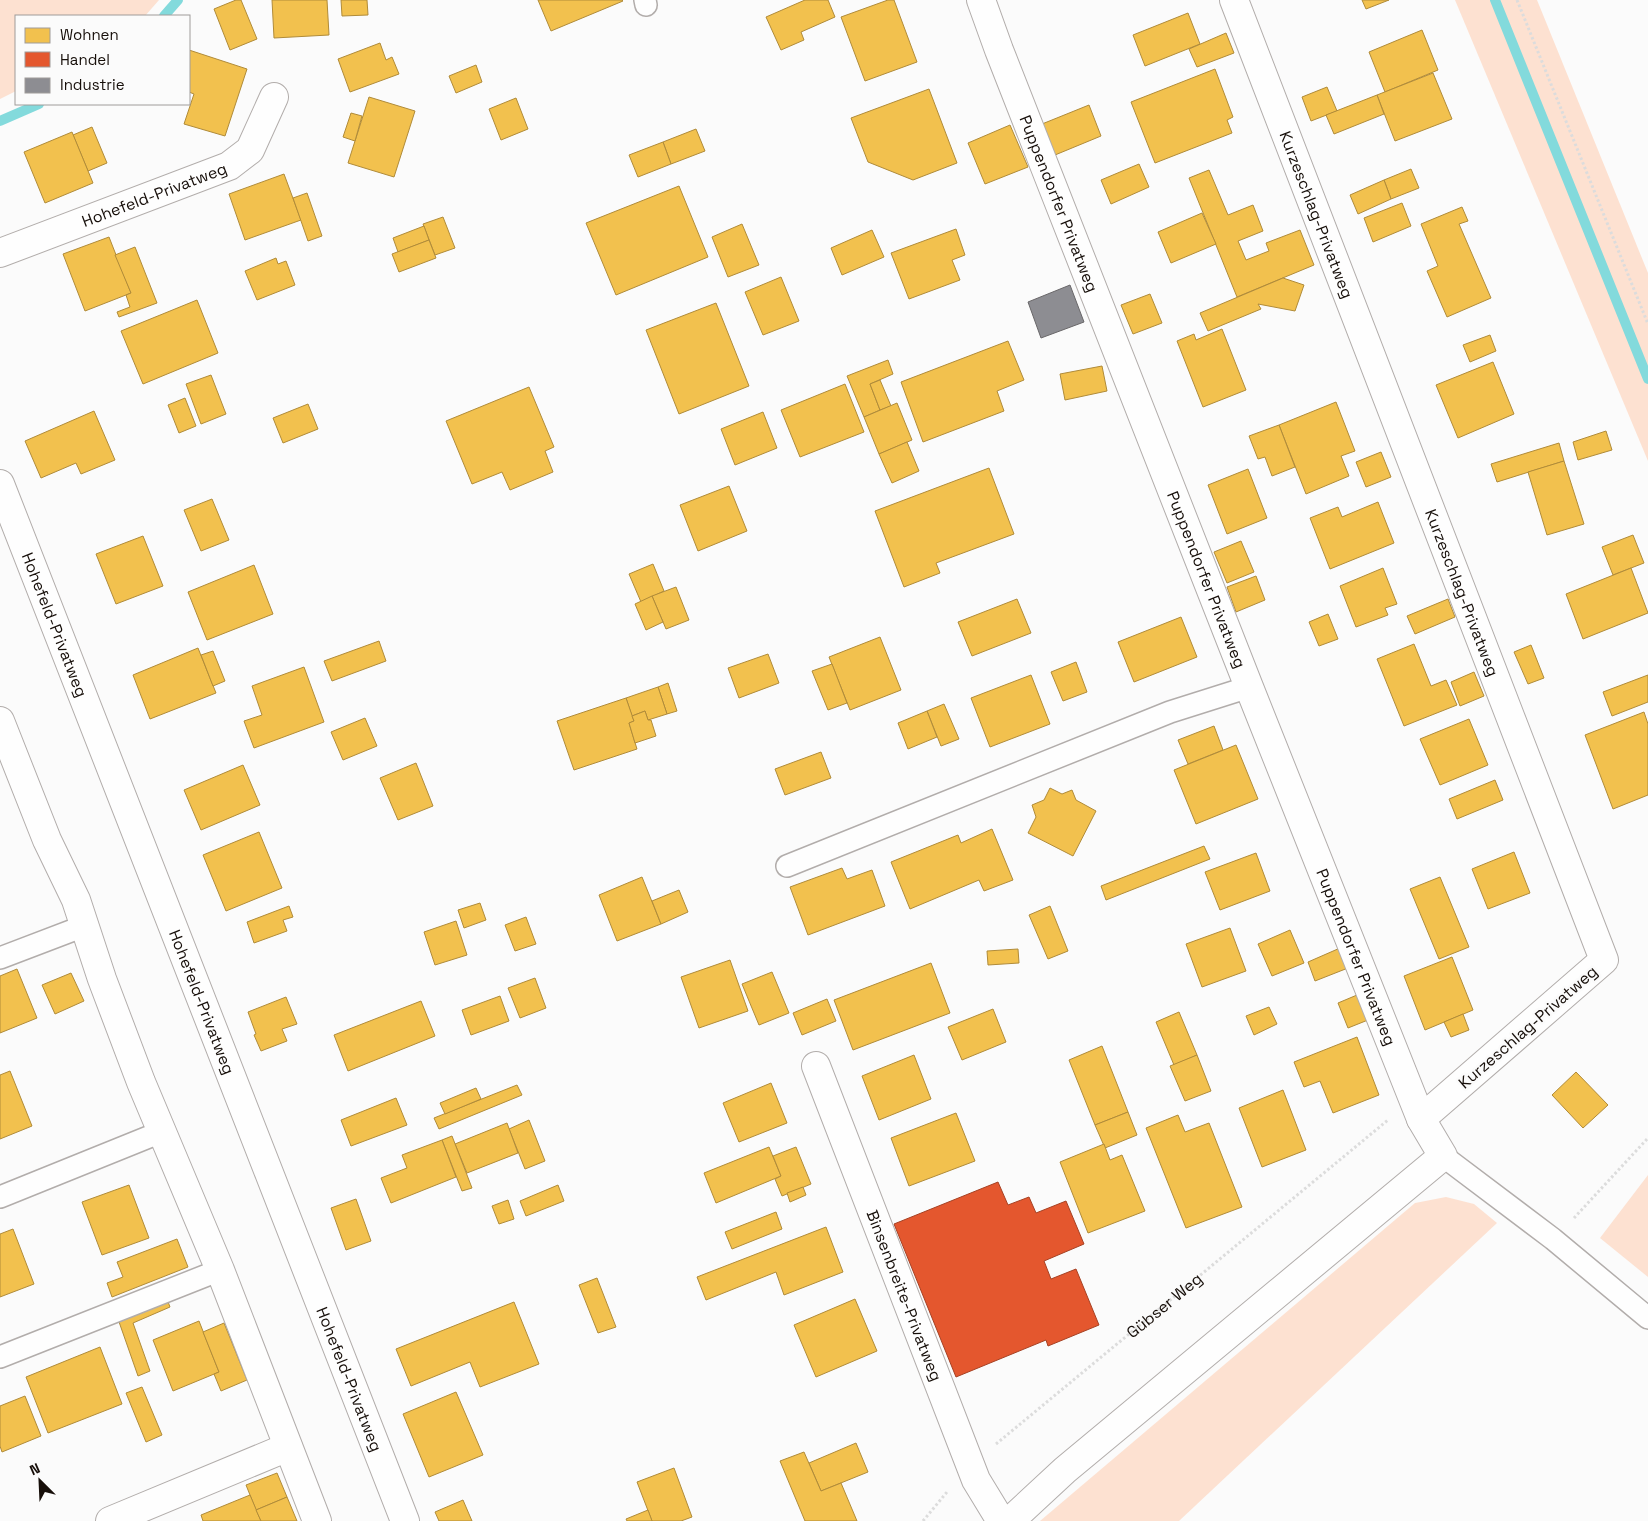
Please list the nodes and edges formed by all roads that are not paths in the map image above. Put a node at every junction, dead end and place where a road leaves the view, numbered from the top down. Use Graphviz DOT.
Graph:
graph roads {
  1 [pos="981,0"];
  2 [pos="1234,0"];
  3 [pos="274,97"];
  4 [pos="0,254"];
  5 [pos="0,484"];
  6 [pos="1249,687"];
  7 [pos="1,727"];
  8 [pos="787,866"];
  9 [pos="84,926"];
  10 [pos="0,958"];
  11 [pos="816,1066"];
  12 [pos="1418,1109"];
  13 [pos="162,1132"];
  14 [pos="1443,1156"];
  15 [pos="0,1196"];
  16 [pos="220,1270"];
  17 [pos="1648,1318"];
  18 [pos="0,1357"];
  19 [pos="288,1447"];
  20 [pos="110,1521"];
  21 [pos="317,1521"];
  22 [pos="405,1521"];
  23 [pos="1001,1521"];
  24 [pos="1010,1521"];
  1 -- 6 [label="street, Puppendorfer Privatweg"];
  2 -- 12 [label="street, Kurzeschlag-Privatweg"];
  3 -- 4 [label="street, Hohefeld-Privatweg"];
  5 -- 22 [label="street, Hohefeld-Privatweg"];
  6 -- 8 [label="lane"];
  6 -- 12 [label="street, Puppendorfer Privatweg"];
  7 -- 9 [label="street"];
  9 -- 10 [label="lane"];
  9 -- 13 [label="street"];
  11 -- 23 [label="street, Binsenbreite-Privatweg"];
  12 -- 14 [label="street, Puppendorfer Privatweg"];
  13 -- 15 [label="lane"];
  13 -- 16 [label="street"];
  14 -- 17 [label="lane"];
  14 -- 24 [label="street"];
  16 -- 18 [label="lane"];
  16 -- 19 [label="street"];
  19 -- 20 [label="street"];
  19 -- 21 [label="street"];
}
